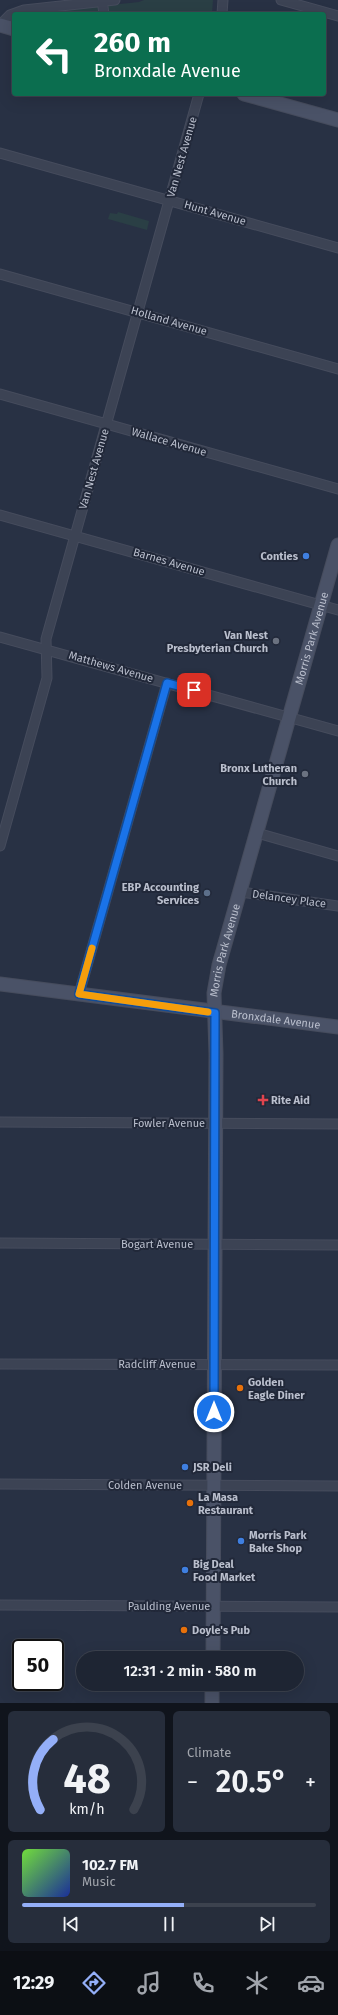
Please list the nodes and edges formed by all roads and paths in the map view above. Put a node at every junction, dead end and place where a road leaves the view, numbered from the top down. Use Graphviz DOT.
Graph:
graph roads {
  1 [pos="115,0"];
  2 [pos="223,0"];
  3 [pos="281,0"];
  4 [pos="102,1"];
  5 [pos="18,12"];
  6 [pos="104,12"];
  7 [pos="222,12"];
  8 [pos="324,12"];
  9 [pos="326,13"];
  10 [pos="12,14"];
  11 [pos="338,16"];
  12 [pos="0,25"];
  13 [pos="12,28"];
  14 [pos="198,96"];
  15 [pos="251,96"];
  16 [pos="338,120"];
  17 [pos="0,153"];
  18 [pos="169,200"];
  19 [pos="338,248"];
  20 [pos="0,274"];
  21 [pos="138,312"];
  22 [pos="338,369"];
  23 [pos="0,394"];
  24 [pos="107,424"];
  25 [pos="338,489"];
  26 [pos="0,515"];
  27 [pos="75,536"];
  28 [pos="338,545"];
  29 [pos="321,605"];
  30 [pos="338,610"];
  31 [pos="0,637"];
  32 [pos="46,649"];
  33 [pos="167,683"];
  34 [pos="290,717"];
  35 [pos="338,731"];
  36 [pos="257,833"];
  37 [pos="0,846"];
  38 [pos="338,856"];
  39 [pos="241,892"];
  40 [pos="338,906"];
  41 [pos="0,984"];
  42 [pos="79,994"];
  43 [pos="215,1013"];
  44 [pos="338,1027"];
  45 [pos="0,1122"];
  46 [pos="216,1123"];
  47 [pos="338,1124"];
  48 [pos="0,1243"];
  49 [pos="215,1244"];
  50 [pos="338,1245"];
  51 [pos="0,1364"];
  52 [pos="214,1365"];
  53 [pos="338,1365"];
  54 [pos="0,1484"];
  55 [pos="214,1485"];
  56 [pos="338,1486"];
  57 [pos="0,1605"];
  58 [pos="213,1607"];
  59 [pos="338,1607"];
  60 [pos="213,1651"];
  61 [pos="212,1691"];
  62 [pos="212,1703"];
  1 -- 4 [label="street"];
  2 -- 7 [label="street"];
  3 -- 8 [label="street"];
  4 -- 5 [label="street"];
  4 -- 6 [label="street"];
  9 -- 11 [label="street"];
  10 -- 12 [label="street"];
  12 -- 13 [label="main road"];
  14 -- 18 [label="street, Van Nest Avenue"];
  15 -- 16 [label="main road"];
  17 -- 18 [label="street, Hunt Avenue"];
  18 -- 19 [label="street, Hunt Avenue"];
  18 -- 21 [label="street, Van Nest Avenue"];
  20 -- 21 [label="street, Holland Avenue"];
  21 -- 22 [label="street, Holland Avenue"];
  21 -- 24 [label="street, Van Nest Avenue"];
  23 -- 24 [label="street, Wallace Avenue"];
  24 -- 25 [label="street, Wallace Avenue"];
  24 -- 27 [label="street, Van Nest Avenue"];
  26 -- 27 [label="street, Barnes Avenue"];
  27 -- 29 [label="street, Barnes Avenue"];
  27 -- 32 [label="street, Van Nest Avenue"];
  28 -- 29 [label="main road, Morris Park Avenue"];
  29 -- 30 [label="street, Barnes Avenue"];
  29 -- 34 [label="main road, Morris Park Avenue"];
  31 -- 32 [label="street, Matthews Avenue"];
  32 -- 33 [label="street, Matthews Avenue"];
  32 -- 37 [label="street, Van Nest Avenue"];
  33 -- 34 [label="street, Matthews Avenue"];
  33 -- 42 [label="street"];
  34 -- 35 [label="street, Matthews Avenue"];
  34 -- 36 [label="main road, Morris Park Avenue"];
  36 -- 38 [label="street"];
  36 -- 39 [label="main road, Morris Park Avenue"];
  39 -- 40 [label="street, Delancey Place"];
  39 -- 43 [label="main road, Morris Park Avenue"];
  41 -- 42 [label="main road, Bronxdale Avenue"];
  42 -- 43 [label="main road, Bronxdale Avenue"];
  43 -- 44 [label="main road, Bronxdale Avenue"];
  43 -- 46 [label="main road, Morris Park Avenue"];
  45 -- 46 [label="street, Fowler Avenue"];
  46 -- 47 [label="street, Fowler Avenue"];
  46 -- 49 [label="main road, Morris Park Avenue"];
  48 -- 49 [label="street, Bogart Avenue"];
  49 -- 50 [label="street, Bogart Avenue"];
  49 -- 52 [label="main road, Morris Park Avenue"];
  51 -- 52 [label="street, Radcliff Avenue"];
  52 -- 53 [label="street, Radcliff Avenue"];
  52 -- 55 [label="main road, Morris Park Avenue"];
  54 -- 55 [label="street, Colden Avenue"];
  55 -- 56 [label="street, Colden Avenue"];
  55 -- 58 [label="main road, Morris Park Avenue"];
  57 -- 58 [label="street, Paulding Avenue"];
  58 -- 59 [label="street, Paulding Avenue"];
  58 -- 60 [label="main road, Morris Park Avenue"];
  61 -- 62 [label="main road"];
}
